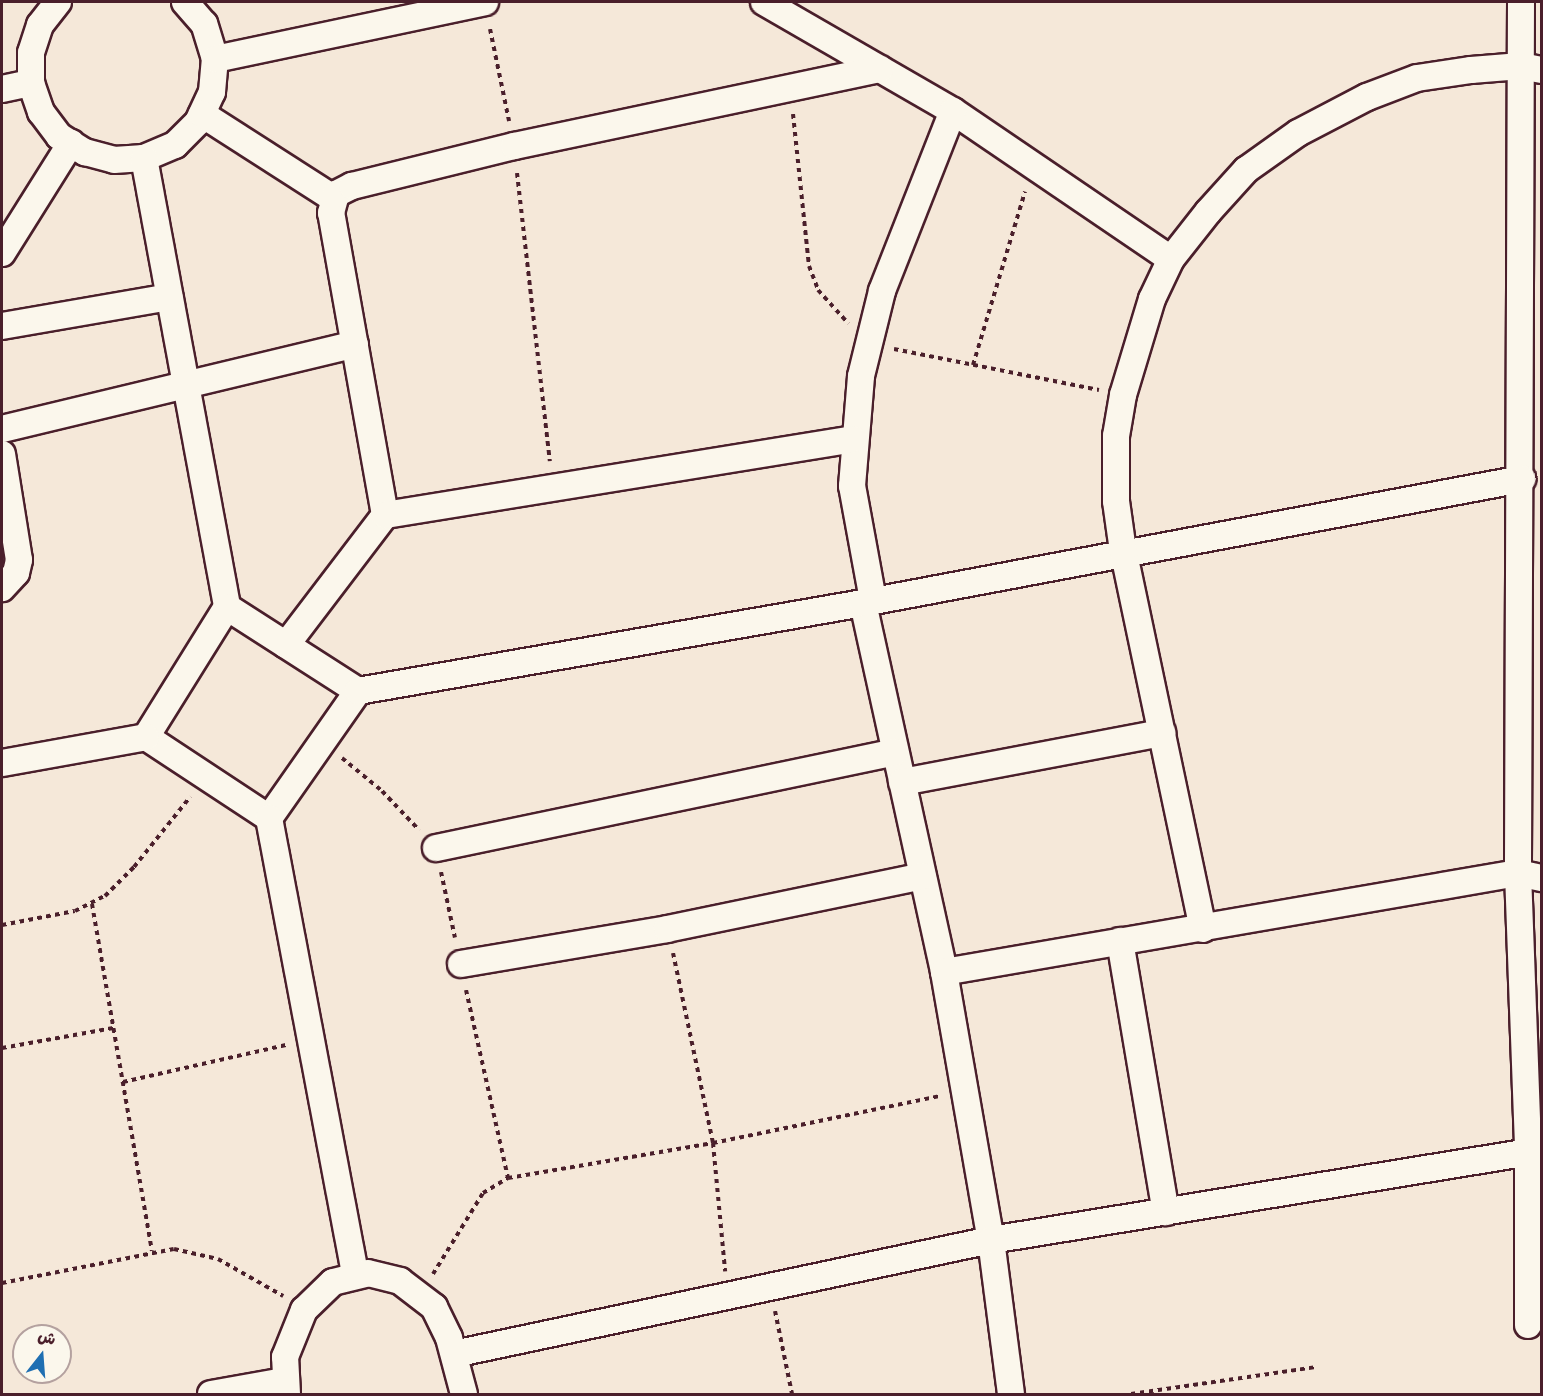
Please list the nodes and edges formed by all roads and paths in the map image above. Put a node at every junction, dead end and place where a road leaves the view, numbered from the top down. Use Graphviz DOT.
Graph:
graph roads {
  1 [pos="58,2"];
  2 [pos="185,2"];
  3 [pos="485,2"];
  4 [pos="764,2"];
  5 [pos="1521,2"];
  6 [pos="215,59"];
  7 [pos="1531,68"];
  8 [pos="880,69"];
  9 [pos="31,83"];
  10 [pos="2,89"];
  11 [pos="790,89"];
  12 [pos="953,111"];
  13 [pos="202,114"];
  14 [pos="71,143"];
  15 [pos="514,146"];
  16 [pos="144,158"];
  17 [pos="1033,165"];
  18 [pos="333,198"];
  19 [pos="2,253"];
  20 [pos="1171,259"];
  21 [pos="170,297"];
  22 [pos="2,326"];
  23 [pos="868,343"];
  24 [pos="355,344"];
  25 [pos="973,365"];
  26 [pos="186,382"];
  27 [pos="1123,395"];
  28 [pos="2,429"];
  29 [pos="853,439"];
  30 [pos="2,454"];
  31 [pos="1522,478"];
  32 [pos="553,487"];
  33 [pos="385,515"];
  34 [pos="1123,551"];
  35 [pos="2,588"];
  36 [pos="868,602"];
  37 [pos="227,607"];
  38 [pos="286,645"];
  39 [pos="358,691"];
  40 [pos="1162,733"];
  41 [pos="146,737"];
  42 [pos="896,752"];
  43 [pos="2,764"];
  44 [pos="207,776"];
  45 [pos="902,782"];
  46 [pos="269,818"];
  47 [pos="436,848"];
  48 [pos="923,876"];
  49 [pos="1530,876"];
  50 [pos="92,904"];
  51 [pos="2,925"];
  52 [pos="667,929"];
  53 [pos="1203,929"];
  54 [pos="1120,941"];
  55 [pos="461,963"];
  56 [pos="944,972"];
  57 [pos="113,1028"];
  58 [pos="311,1039"];
  59 [pos="2,1048"];
  60 [pos="123,1082"];
  61 [pos="965,1090"];
  62 [pos="713,1143"];
  63 [pos="1535,1151"];
  64 [pos="1166,1212"];
  65 [pos="991,1240"];
  66 [pos="152,1251"];
  67 [pos="355,1274"];
  68 [pos="2,1283"];
  69 [pos="770,1287"];
  70 [pos="420,1295"];
  71 [pos="728,1296"];
  72 [pos="304,1310"];
  73 [pos="1528,1325"];
  74 [pos="454,1354"];
  75 [pos="1317,1367"];
  76 [pos="1186,1386"];
  77 [pos="285,1388"];
  78 [pos="211,1395"];
  79 [pos="464,1395"];
  80 [pos="792,1395"];
  81 [pos="1011,1395"];
  82 [pos="1131,1395"];
  83 [pos="1187,1395"];
  1 -- 9 [label="street"];
  2 -- 6 [label="street"];
  3 -- 6 [label="street"];
  3 -- 15 [label="path"];
  4 -- 8 [label="street"];
  5 -- 7 [label="street"];
  6 -- 13 [label="street"];
  7 -- 20 [label="street"];
  7 -- 31 [label="street"];
  8 -- 11 [label="street"];
  8 -- 12 [label="street"];
  9 -- 10 [label="street"];
  9 -- 14 [label="street"];
  11 -- 15 [label="street"];
  11 -- 23 [label="path"];
  12 -- 17 [label="street"];
  12 -- 23 [label="street"];
  13 -- 16 [label="street"];
  13 -- 18 [label="street"];
  14 -- 16 [label="street"];
  14 -- 19 [label="street"];
  15 -- 18 [label="street"];
  15 -- 32 [label="path"];
  16 -- 21 [label="street"];
  17 -- 20 [label="street"];
  17 -- 25 [label="path"];
  18 -- 24 [label="street"];
  20 -- 27 [label="street"];
  21 -- 22 [label="street"];
  21 -- 26 [label="street"];
  23 -- 25 [label="path"];
  23 -- 29 [label="street"];
  24 -- 26 [label="street"];
  24 -- 33 [label="street"];
  25 -- 27 [label="path"];
  26 -- 28 [label="street"];
  26 -- 37 [label="street"];
  27 -- 34 [label="street"];
  29 -- 32 [label="street"];
  29 -- 36 [label="street"];
  30 -- 35 [label="street"];
  31 -- 34 [label="street"];
  31 -- 49 [label="street"];
  32 -- 33 [label="street"];
  33 -- 38 [label="street"];
  34 -- 36 [label="street"];
  34 -- 40 [label="street"];
  36 -- 39 [label="street"];
  36 -- 42 [label="street"];
  37 -- 38 [label="street"];
  37 -- 41 [label="street"];
  38 -- 39 [label="street"];
  39 -- 46 [label="street"];
  40 -- 45 [label="street"];
  40 -- 53 [label="street"];
  41 -- 43 [label="street"];
  41 -- 44 [label="street"];
  42 -- 45 [label="street"];
  42 -- 47 [label="street"];
  44 -- 46 [label="street"];
  44 -- 50 [label="path"];
  45 -- 48 [label="street"];
  46 -- 58 [label="street"];
  48 -- 52 [label="street"];
  48 -- 56 [label="street"];
  49 -- 53 [label="street"];
  49 -- 63 [label="street"];
  50 -- 51 [label="path"];
  50 -- 57 [label="path"];
  52 -- 55 [label="street"];
  52 -- 62 [label="path"];
  53 -- 54 [label="street"];
  54 -- 56 [label="street"];
  54 -- 64 [label="street"];
  56 -- 61 [label="street"];
  57 -- 59 [label="path"];
  57 -- 60 [label="path"];
  58 -- 60 [label="path"];
  58 -- 67 [label="street"];
  60 -- 66 [label="path"];
  61 -- 62 [label="path"];
  61 -- 65 [label="street"];
  62 -- 70 [label="path"];
  62 -- 71 [label="path"];
  63 -- 64 [label="street"];
  63 -- 73 [label="street"];
  64 -- 65 [label="street"];
  65 -- 69 [label="street"];
  65 -- 81 [label="street"];
  66 -- 68 [label="path"];
  66 -- 72 [label="path"];
  67 -- 70 [label="street"];
  67 -- 72 [label="street"];
  69 -- 71 [label="street"];
  69 -- 80 [label="path"];
  70 -- 74 [label="street"];
  71 -- 74 [label="street"];
  72 -- 77 [label="street"];
  74 -- 79 [label="street"];
  75 -- 76 [label="path"];
  76 -- 82 [label="path"];
  76 -- 83 [label="path"];
  77 -- 78 [label="street"];
}
